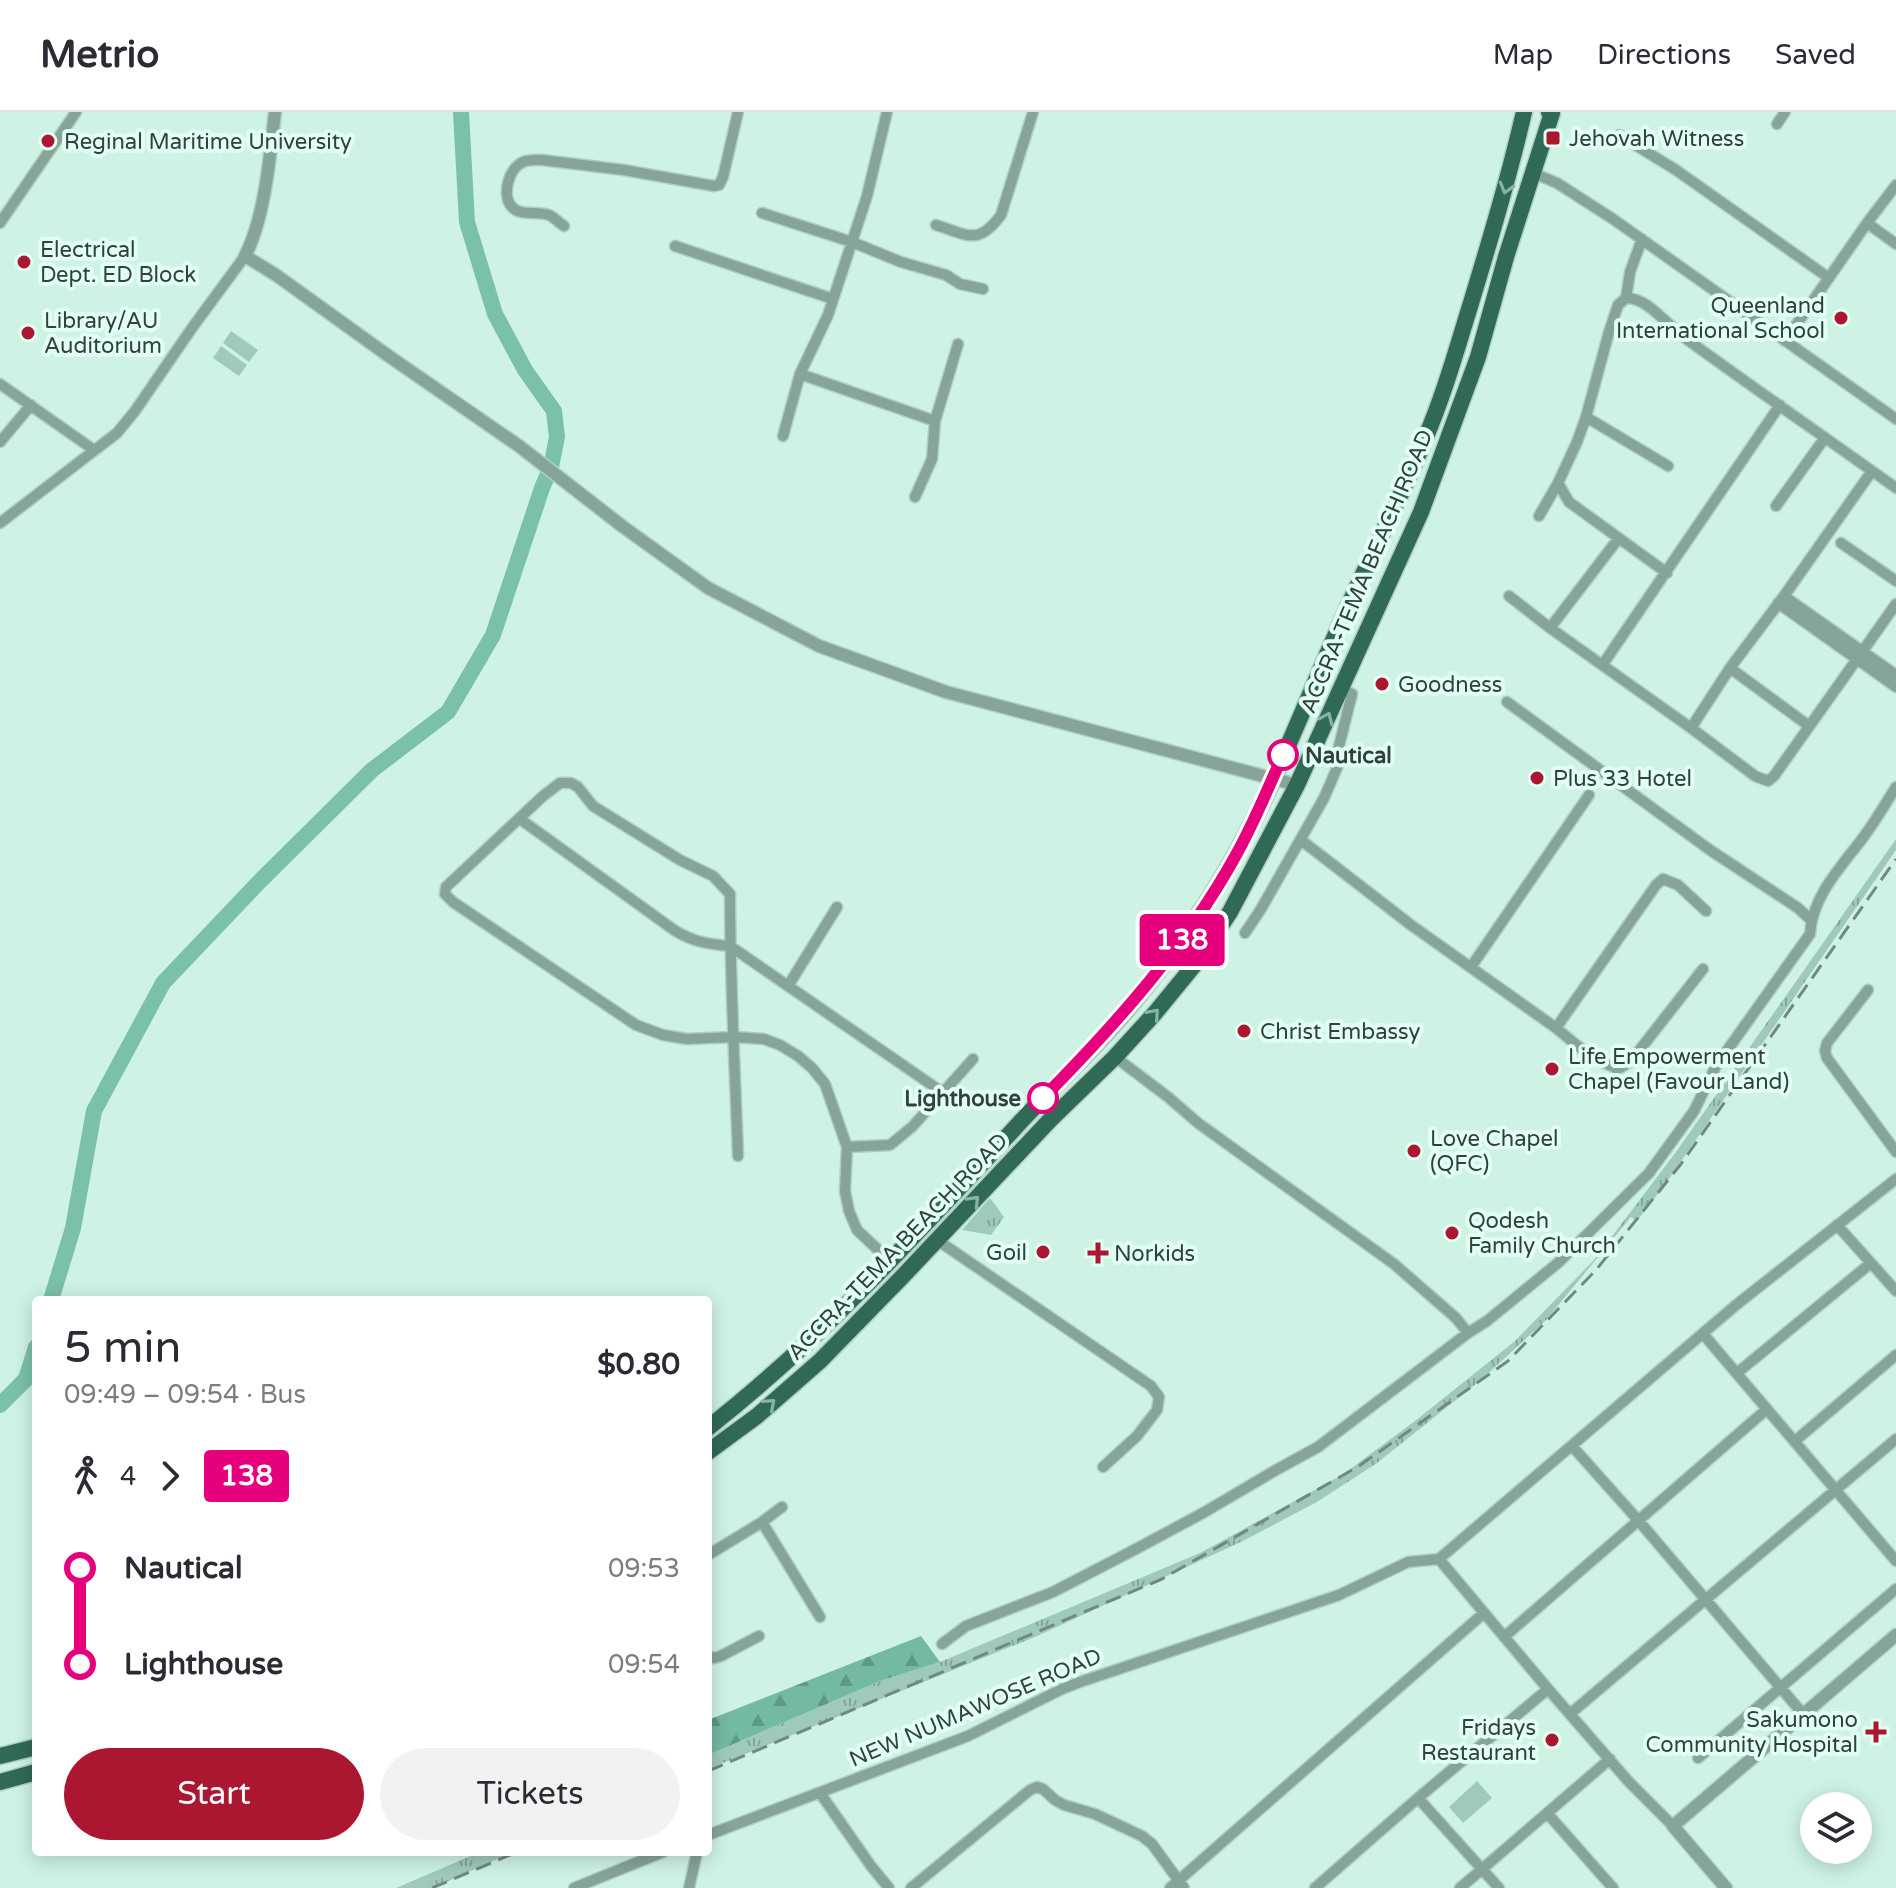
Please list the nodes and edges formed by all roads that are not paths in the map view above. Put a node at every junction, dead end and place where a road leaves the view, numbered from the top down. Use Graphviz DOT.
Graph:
graph roads {
  1 [pos="76,112"];
  2 [pos="275,112"];
  3 [pos="738,112"];
  4 [pos="887,112"];
  5 [pos="1033,112"];
  6 [pos="1524,112"];
  7 [pos="1551,112"];
  8 [pos="1785,112"];
  9 [pos="1777,124"];
  10 [pos="1619,135"];
  11 [pos="1533,173"];
  12 [pos="1896,185"];
  13 [pos="762,213"];
  14 [pos="0,223"];
  15 [pos="1867,223"];
  16 [pos="936,225"];
  17 [pos="564,226"];
  18 [pos="1642,239"];
  19 [pos="852,242"];
  20 [pos="1896,244"];
  21 [pos="675,246"];
  22 [pos="245,256"];
  23 [pos="1829,278"];
  24 [pos="983,289"];
  25 [pos="1626,298"];
  26 [pos="833,299"];
  27 [pos="1785,341"];
  28 [pos="958,344"];
  29 [pos="800,374"];
  30 [pos="0,384"];
  31 [pos="31,405"];
  32 [pos="1780,405"];
  33 [pos="1586,417"];
  34 [pos="1896,419"];
  35 [pos="935,421"];
  36 [pos="783,436"];
  37 [pos="1824,439"];
  38 [pos="0,442"];
  39 [pos="94,450"];
  40 [pos="1668,466"];
  41 [pos="1872,471"];
  42 [pos="1558,483"];
  43 [pos="1896,488"];
  44 [pos="915,497"];
  45 [pos="1776,506"];
  46 [pos="1539,516"];
  47 [pos="0,523"];
  48 [pos="1618,539"];
  49 [pos="1841,543"];
  50 [pos="1667,573"];
  51 [pos="1896,581"];
  52 [pos="1509,596"];
  53 [pos="1781,600"];
  54 [pos="1896,604"];
  55 [pos="1550,628"];
  56 [pos="1860,656"];
  57 [pos="1603,664"];
  58 [pos="1730,668"];
  59 [pos="1896,675"];
  60 [pos="1896,687"];
  61 [pos="1341,689"];
  62 [pos="1507,702"];
  63 [pos="1809,726"];
  64 [pos="1691,728"];
  65 [pos="1273,778"];
  66 [pos="1297,785"];
  67 [pos="1896,787"];
  68 [pos="1589,795"];
  69 [pos="520,819"];
  70 [pos="1301,840"];
  71 [pos="837,907"];
  72 [pos="1706,911"];
  73 [pos="1811,920"];
  74 [pos="1245,933"];
  75 [pos="730,946"];
  76 [pos="1471,967"];
  77 [pos="1703,969"];
  78 [pos="788,986"];
  79 [pos="1868,990"];
  80 [pos="1556,1028"];
  81 [pos="734,1037"];
  82 [pos="1100,1041"];
  83 [pos="1115,1057"];
  84 [pos="973,1059"];
  85 [pos="942,1092"];
  86 [pos="847,1147"];
  87 [pos="1896,1152"];
  88 [pos="738,1156"];
  89 [pos="1896,1179"];
  90 [pos="1837,1225"];
  91 [pos="937,1240"];
  92 [pos="889,1260"];
  93 [pos="1871,1263"];
  94 [pos="1896,1291"];
  95 [pos="1468,1333"];
  96 [pos="1704,1335"];
  97 [pos="1896,1355"];
  98 [pos="1737,1373"];
  99 [pos="1767,1409"];
  100 [pos="712,1425"];
  101 [pos="1896,1439"];
  102 [pos="1795,1441"];
  103 [pos="1572,1446"];
  104 [pos="712,1449"];
  105 [pos="1103,1467"];
  106 [pos="1837,1490"];
  107 [pos="782,1507"];
  108 [pos="1638,1520"];
  109 [pos="762,1522"];
  110 [pos="712,1553"];
  111 [pos="1439,1559"];
  112 [pos="1896,1561"];
  113 [pos="1896,1589"];
  114 [pos="1706,1600"];
  115 [pos="1484,1613"];
  116 [pos="820,1617"];
  117 [pos="1896,1635"];
  118 [pos="759,1636"];
  119 [pos="1504,1637"];
  120 [pos="942,1644"];
  121 [pos="712,1657"];
  122 [pos="1780,1688"];
  123 [pos="1548,1689"];
  124 [pos="1571,1713"];
  125 [pos="1803,1714"];
  126 [pos="32,1748"];
  127 [pos="0,1756"];
  128 [pos="1698,1758"];
  129 [pos="1610,1759"];
  130 [pos="32,1773"];
  131 [pos="0,1782"];
  132 [pos="820,1793"];
  133 [pos="1418,1798"];
  134 [pos="1547,1813"];
  135 [pos="1673,1826"];
  136 [pos="712,1834"];
  137 [pos="653,1856"];
  138 [pos="696,1856"];
  139 [pos="1482,1869"];
  140 [pos="1177,1886"];
  141 [pos="1608,1886"];
  142 [pos="574,1888"];
  143 [pos="689,1888"];
  144 [pos="889,1888"];
  145 [pos="911,1888"];
  146 [pos="1315,1888"];
  147 [pos="1460,1888"];
  148 [pos="1499,1888"];
  149 [pos="1726,1888"];
  1 -- 14 [label="street"];
  2 -- 22 [label="street"];
  3 -- 17 [label="street"];
  4 -- 19 [label="street"];
  5 -- 16 [label="street"];
  6 -- 65 [label="main road, ACCRA-TEMA BEACH ROAD, one-way"];
  7 -- 11 [label="main road, ACCRA-TEMA BEACH ROAD"];
  8 -- 9 [label="street"];
  10 -- 23 [label="street"];
  11 -- 18 [label="street"];
  11 -- 61 [label="main road, ACCRA-TEMA BEACH ROAD"];
  12 -- 15 [label="street"];
  13 -- 19 [label="street"];
  15 -- 20 [label="street"];
  15 -- 23 [label="street"];
  18 -- 25 [label="street"];
  18 -- 27 [label="street"];
  19 -- 24 [label="street"];
  19 -- 26 [label="street"];
  21 -- 26 [label="street"];
  22 -- 39 [label="street"];
  22 -- 65 [label="street"];
  23 -- 27 [label="street"];
  25 -- 32 [label="street"];
  25 -- 33 [label="street"];
  26 -- 29 [label="street"];
  27 -- 34 [label="street"];
  28 -- 35 [label="street"];
  29 -- 35 [label="street"];
  29 -- 36 [label="street"];
  30 -- 31 [label="street"];
  31 -- 38 [label="street"];
  31 -- 39 [label="street"];
  32 -- 37 [label="street"];
  32 -- 50 [label="street"];
  33 -- 40 [label="street"];
  33 -- 42 [label="street"];
  35 -- 44 [label="street"];
  37 -- 41 [label="street"];
  37 -- 45 [label="street"];
  39 -- 47 [label="street"];
  41 -- 43 [label="street"];
  41 -- 53 [label="street"];
  42 -- 46 [label="street"];
  42 -- 48 [label="street"];
  48 -- 50 [label="street"];
  48 -- 55 [label="street"];
  49 -- 51 [label="street"];
  50 -- 57 [label="street"];
  52 -- 55 [label="street"];
  53 -- 56 [label="street"];
  53 -- 58 [label="street"];
  54 -- 56 [label="street"];
  55 -- 57 [label="street"];
  56 -- 59 [label="street"];
  56 -- 60 [label="street"];
  56 -- 63 [label="street"];
  57 -- 64 [label="street"];
  58 -- 63 [label="street"];
  58 -- 64 [label="street"];
  66 -- 61 [label="main road, ACCRA-TEMA BEACH ROAD, one-way"];
  61 -- 70 [label="street"];
  62 -- 73 [label="street"];
  63 -- 64 [label="street"];
  65 -- 66 [label="street"];
  65 -- 82 [label="main road, ACCRA-TEMA BEACH ROAD"];
  83 -- 66 [label="main road, ACCRA-TEMA BEACH ROAD, one-way"];
  67 -- 73 [label="street"];
  68 -- 76 [label="street"];
  69 -- 75 [label="street"];
  69 -- 75 [label="street"];
  69 -- 81 [label="street"];
  70 -- 74 [label="street"];
  70 -- 76 [label="street"];
  71 -- 78 [label="street"];
  72 -- 80 [label="street"];
  73 -- 95 [label="street"];
  75 -- 78 [label="street"];
  75 -- 81 [label="street"];
  76 -- 80 [label="street"];
  77 -- 80 [label="street"];
  78 -- 85 [label="street"];
  79 -- 87 [label="street"];
  81 -- 86 [label="street"];
  81 -- 88 [label="street"];
  82 -- 83 [label="main road"];
  82 -- 92 [label="main road, ACCRA-TEMA BEACH ROAD"];
  91 -- 83 [label="main road, ACCRA-TEMA BEACH ROAD, one-way"];
  83 -- 95 [label="street"];
  84 -- 85 [label="street"];
  85 -- 86 [label="street"];
  86 -- 92 [label="street"];
  89 -- 90 [label="street"];
  90 -- 93 [label="street"];
  90 -- 96 [label="street"];
  104 -- 91 [label="main road, ACCRA-TEMA BEACH ROAD, one-way"];
  91 -- 105 [label="street"];
  92 -- 100 [label="main road, ACCRA-TEMA BEACH ROAD"];
  93 -- 94 [label="street"];
  93 -- 98 [label="street"];
  95 -- 120 [label="street"];
  96 -- 98 [label="street"];
  96 -- 103 [label="street"];
  97 -- 102 [label="street"];
  98 -- 99 [label="street"];
  99 -- 102 [label="street"];
  99 -- 108 [label="street"];
  101 -- 106 [label="street"];
  102 -- 106 [label="street"];
  103 -- 108 [label="street"];
  103 -- 111 [label="street"];
  106 -- 112 [label="street"];
  106 -- 114 [label="street"];
  107 -- 109 [label="street"];
  108 -- 114 [label="street"];
  108 -- 119 [label="street"];
  109 -- 110 [label="street"];
  109 -- 116 [label="street"];
  111 -- 115 [label="street"];
  111 -- 132 [label="street, NEW NUMAWOSE ROAD"];
  113 -- 122 [label="street"];
  114 -- 122 [label="street"];
  114 -- 124 [label="street"];
  115 -- 119 [label="street"];
  115 -- 140 [label="street"];
  117 -- 125 [label="street"];
  118 -- 121 [label="street"];
  119 -- 123 [label="street"];
  122 -- 125 [label="street"];
  122 -- 128 [label="street"];
  123 -- 124 [label="street"];
  123 -- 133 [label="street"];
  124 -- 129 [label="street"];
  125 -- 135 [label="street"];
  126 -- 127 [label="main road"];
  129 -- 134 [label="street"];
  129 -- 135 [label="street"];
  130 -- 131 [label="main road"];
  132 -- 136 [label="street, NEW NUMAWOSE ROAD"];
  132 -- 144 [label="street"];
  133 -- 139 [label="street"];
  133 -- 146 [label="street"];
  134 -- 139 [label="street"];
  134 -- 141 [label="street"];
  135 -- 149 [label="street"];
  137 -- 142 [label="street"];
  138 -- 143 [label="street"];
  139 -- 147 [label="street"];
  139 -- 148 [label="street"];
  140 -- 145 [label="street"];
}
